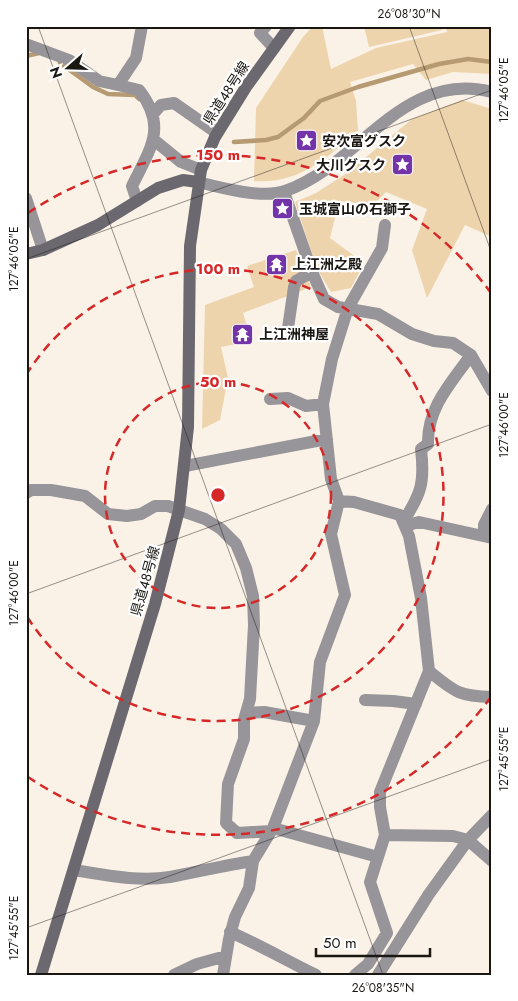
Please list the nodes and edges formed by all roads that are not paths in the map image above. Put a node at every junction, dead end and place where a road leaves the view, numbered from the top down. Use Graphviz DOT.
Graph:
graph roads {
  1 [pos="142,26"];
  2 [pos="266,26"];
  3 [pos="290,26"];
  4 [pos="26,44"];
  5 [pos="274,48"];
  6 [pos="118,85"];
  7 [pos="492,92"];
  8 [pos="154,118"];
  9 [pos="217,133"];
  10 [pos="154,139"];
  11 [pos="200,176"];
  12 [pos="284,192"];
  13 [pos="26,198"];
  14 [pos="137,201"];
  15 [pos="385,225"];
  16 [pos="43,250"];
  17 [pos="26,254"];
  18 [pos="312,272"];
  19 [pos="348,308"];
  20 [pos="288,328"];
  21 [pos="471,355"];
  22 [pos="492,390"];
  23 [pos="270,399"];
  24 [pos="323,404"];
  25 [pos="327,439"];
  26 [pos="185,466"];
  27 [pos="26,493"];
  28 [pos="339,501"];
  29 [pos="492,509"];
  30 [pos="179,510"];
  31 [pos="404,524"];
  32 [pos="488,537"];
  33 [pos="429,671"];
  34 [pos="492,697"];
  35 [pos="365,700"];
  36 [pos="416,704"];
  37 [pos="246,714"];
  38 [pos="314,721"];
  39 [pos="492,815"];
  40 [pos="272,830"];
  41 [pos="385,835"];
  42 [pos="468,840"];
  43 [pos="378,857"];
  44 [pos="253,861"];
  45 [pos="492,861"];
  46 [pos="74,870"];
  47 [pos="230,932"];
  48 [pos="226,956"];
  49 [pos="41,975"];
  50 [pos="174,975"];
  51 [pos="223,975"];
  52 [pos="316,975"];
  53 [pos="355,975"];
  54 [pos="378,975"];
  1 -- 6 [label="street"];
  2 -- 5 [label="street"];
  3 -- 5 [label="main road, 県道48号線"];
  4 -- 6 [label="street"];
  5 -- 9 [label="main road, 県道48号線"];
  6 -- 8 [label="street"];
  7 -- 12 [label="street"];
  8 -- 9 [label="street"];
  8 -- 10 [label="street"];
  9 -- 11 [label="main road, 県道48号線"];
  10 -- 11 [label="street"];
  10 -- 14 [label="street"];
  11 -- 12 [label="street"];
  11 -- 14 [label="main road"];
  11 -- 26 [label="main road, 県道48号線"];
  12 -- 18 [label="street"];
  13 -- 16 [label="street"];
  14 -- 16 [label="main road"];
  15 -- 19 [label="street"];
  16 -- 17 [label="main road"];
  18 -- 19 [label="street"];
  18 -- 20 [label="street"];
  19 -- 21 [label="street"];
  19 -- 24 [label="street"];
  21 -- 22 [label="street"];
  21 -- 31 [label="street"];
  23 -- 24 [label="street"];
  24 -- 25 [label="street"];
  25 -- 26 [label="street"];
  25 -- 28 [label="street"];
  26 -- 30 [label="main road, 県道48号線"];
  27 -- 30 [label="street"];
  28 -- 31 [label="street"];
  28 -- 38 [label="street"];
  29 -- 32 [label="street"];
  30 -- 37 [label="street"];
  30 -- 46 [label="main road, 県道48号線"];
  31 -- 32 [label="street"];
  31 -- 33 [label="street"];
  33 -- 34 [label="street"];
  33 -- 36 [label="street"];
  35 -- 36 [label="street"];
  36 -- 41 [label="street"];
  37 -- 38 [label="street"];
  37 -- 40 [label="street"];
  38 -- 40 [label="street"];
  39 -- 42 [label="street"];
  40 -- 43 [label="street"];
  40 -- 44 [label="street"];
  41 -- 42 [label="street"];
  41 -- 43 [label="street"];
  42 -- 45 [label="street"];
  42 -- 54 [label="street"];
  43 -- 53 [label="street"];
  44 -- 46 [label="street"];
  44 -- 47 [label="street"];
  46 -- 49 [label="main road, 県道48号線"];
  47 -- 48 [label="street"];
  47 -- 52 [label="street"];
  48 -- 50 [label="street"];
  48 -- 51 [label="street"];
}
